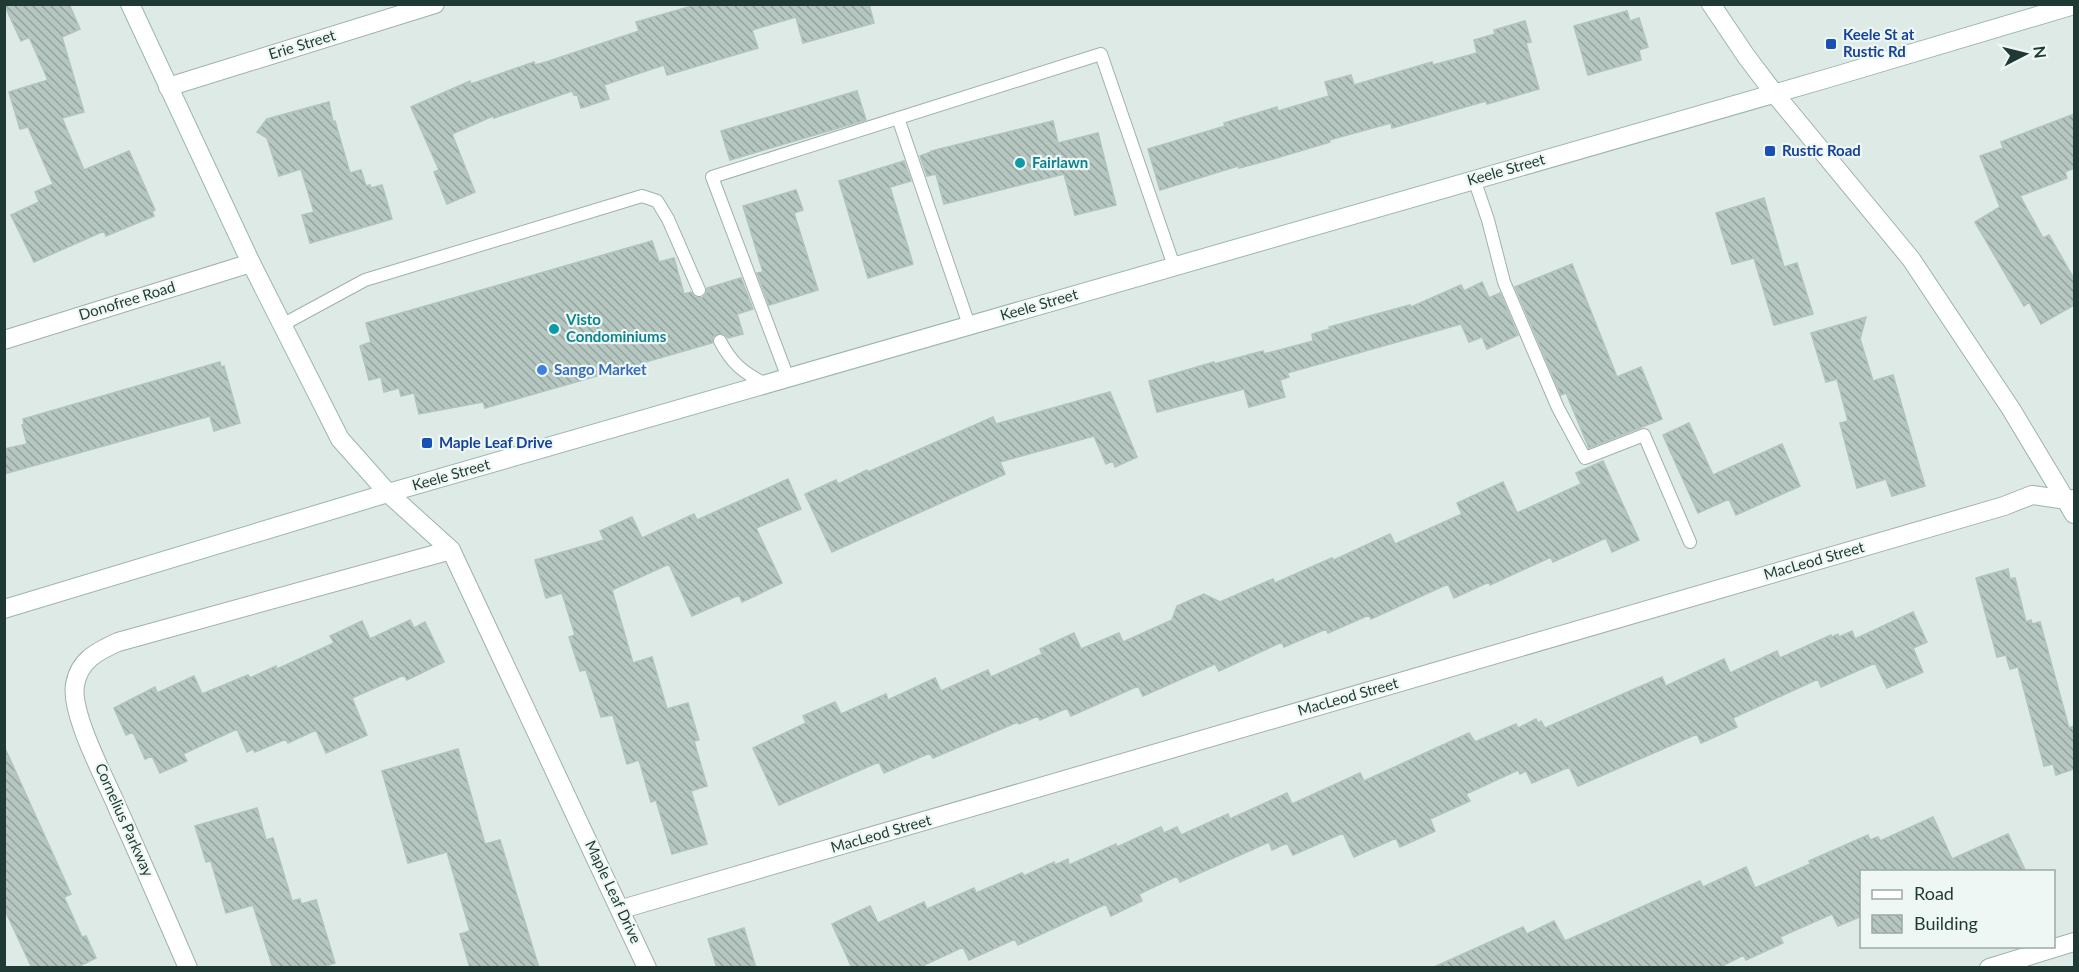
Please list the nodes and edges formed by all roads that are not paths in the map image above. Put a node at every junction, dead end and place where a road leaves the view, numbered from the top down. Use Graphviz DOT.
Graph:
graph roads {
  1 [pos="130,4"];
  2 [pos="435,4"];
  3 [pos="1711,4"];
  4 [pos="2074,5"];
  5 [pos="168,87"];
  6 [pos="1774,93"];
  7 [pos="898,118"];
  8 [pos="1474,180"];
  9 [pos="251,263"];
  10 [pos="1174,266"];
  11 [pos="699,290"];
  12 [pos="282,326"];
  13 [pos="969,326"];
  14 [pos="4,340"];
  15 [pos="720,341"];
  16 [pos="788,378"];
  17 [pos="765,384"];
  18 [pos="388,494"];
  19 [pos="2072,504"];
  20 [pos="1690,542"];
  21 [pos="451,550"];
  22 [pos="4,609"];
  23 [pos="622,909"];
  24 [pos="2074,942"];
  25 [pos="2054,948"];
  26 [pos="2055,948"];
  27 [pos="188,968"];
  28 [pos="647,968"];
  29 [pos="1989,968"];
  1 -- 5 [label="street, Maple Leaf Drive"];
  2 -- 5 [label="street, Erie Street"];
  3 -- 6 [label="street"];
  4 -- 6 [label="street, Keele Street"];
  5 -- 9 [label="street, Maple Leaf Drive"];
  6 -- 8 [label="street, Keele Street"];
  6 -- 19 [label="street"];
  7 -- 10 [label="lane"];
  7 -- 13 [label="lane"];
  7 -- 16 [label="lane"];
  8 -- 10 [label="street, Keele Street"];
  8 -- 20 [label="lane"];
  9 -- 12 [label="street, Maple Leaf Drive"];
  9 -- 14 [label="street, Donofree Road"];
  10 -- 13 [label="street, Keele Street"];
  11 -- 12 [label="lane"];
  12 -- 18 [label="street, Maple Leaf Drive"];
  13 -- 16 [label="street, Keele Street"];
  15 -- 17 [label="lane"];
  16 -- 17 [label="street, Keele Street"];
  17 -- 18 [label="street, Keele Street"];
  18 -- 21 [label="street, Maple Leaf Drive"];
  18 -- 22 [label="street, Keele Street"];
  19 -- 23 [label="street, MacLeod Street"];
  21 -- 23 [label="street, Maple Leaf Drive"];
  21 -- 27 [label="street, Cornelius Parkway"];
  23 -- 28 [label="street, Maple Leaf Drive"];
  24 -- 26 [label="street"];
  25 -- 29 [label="street"];
}
